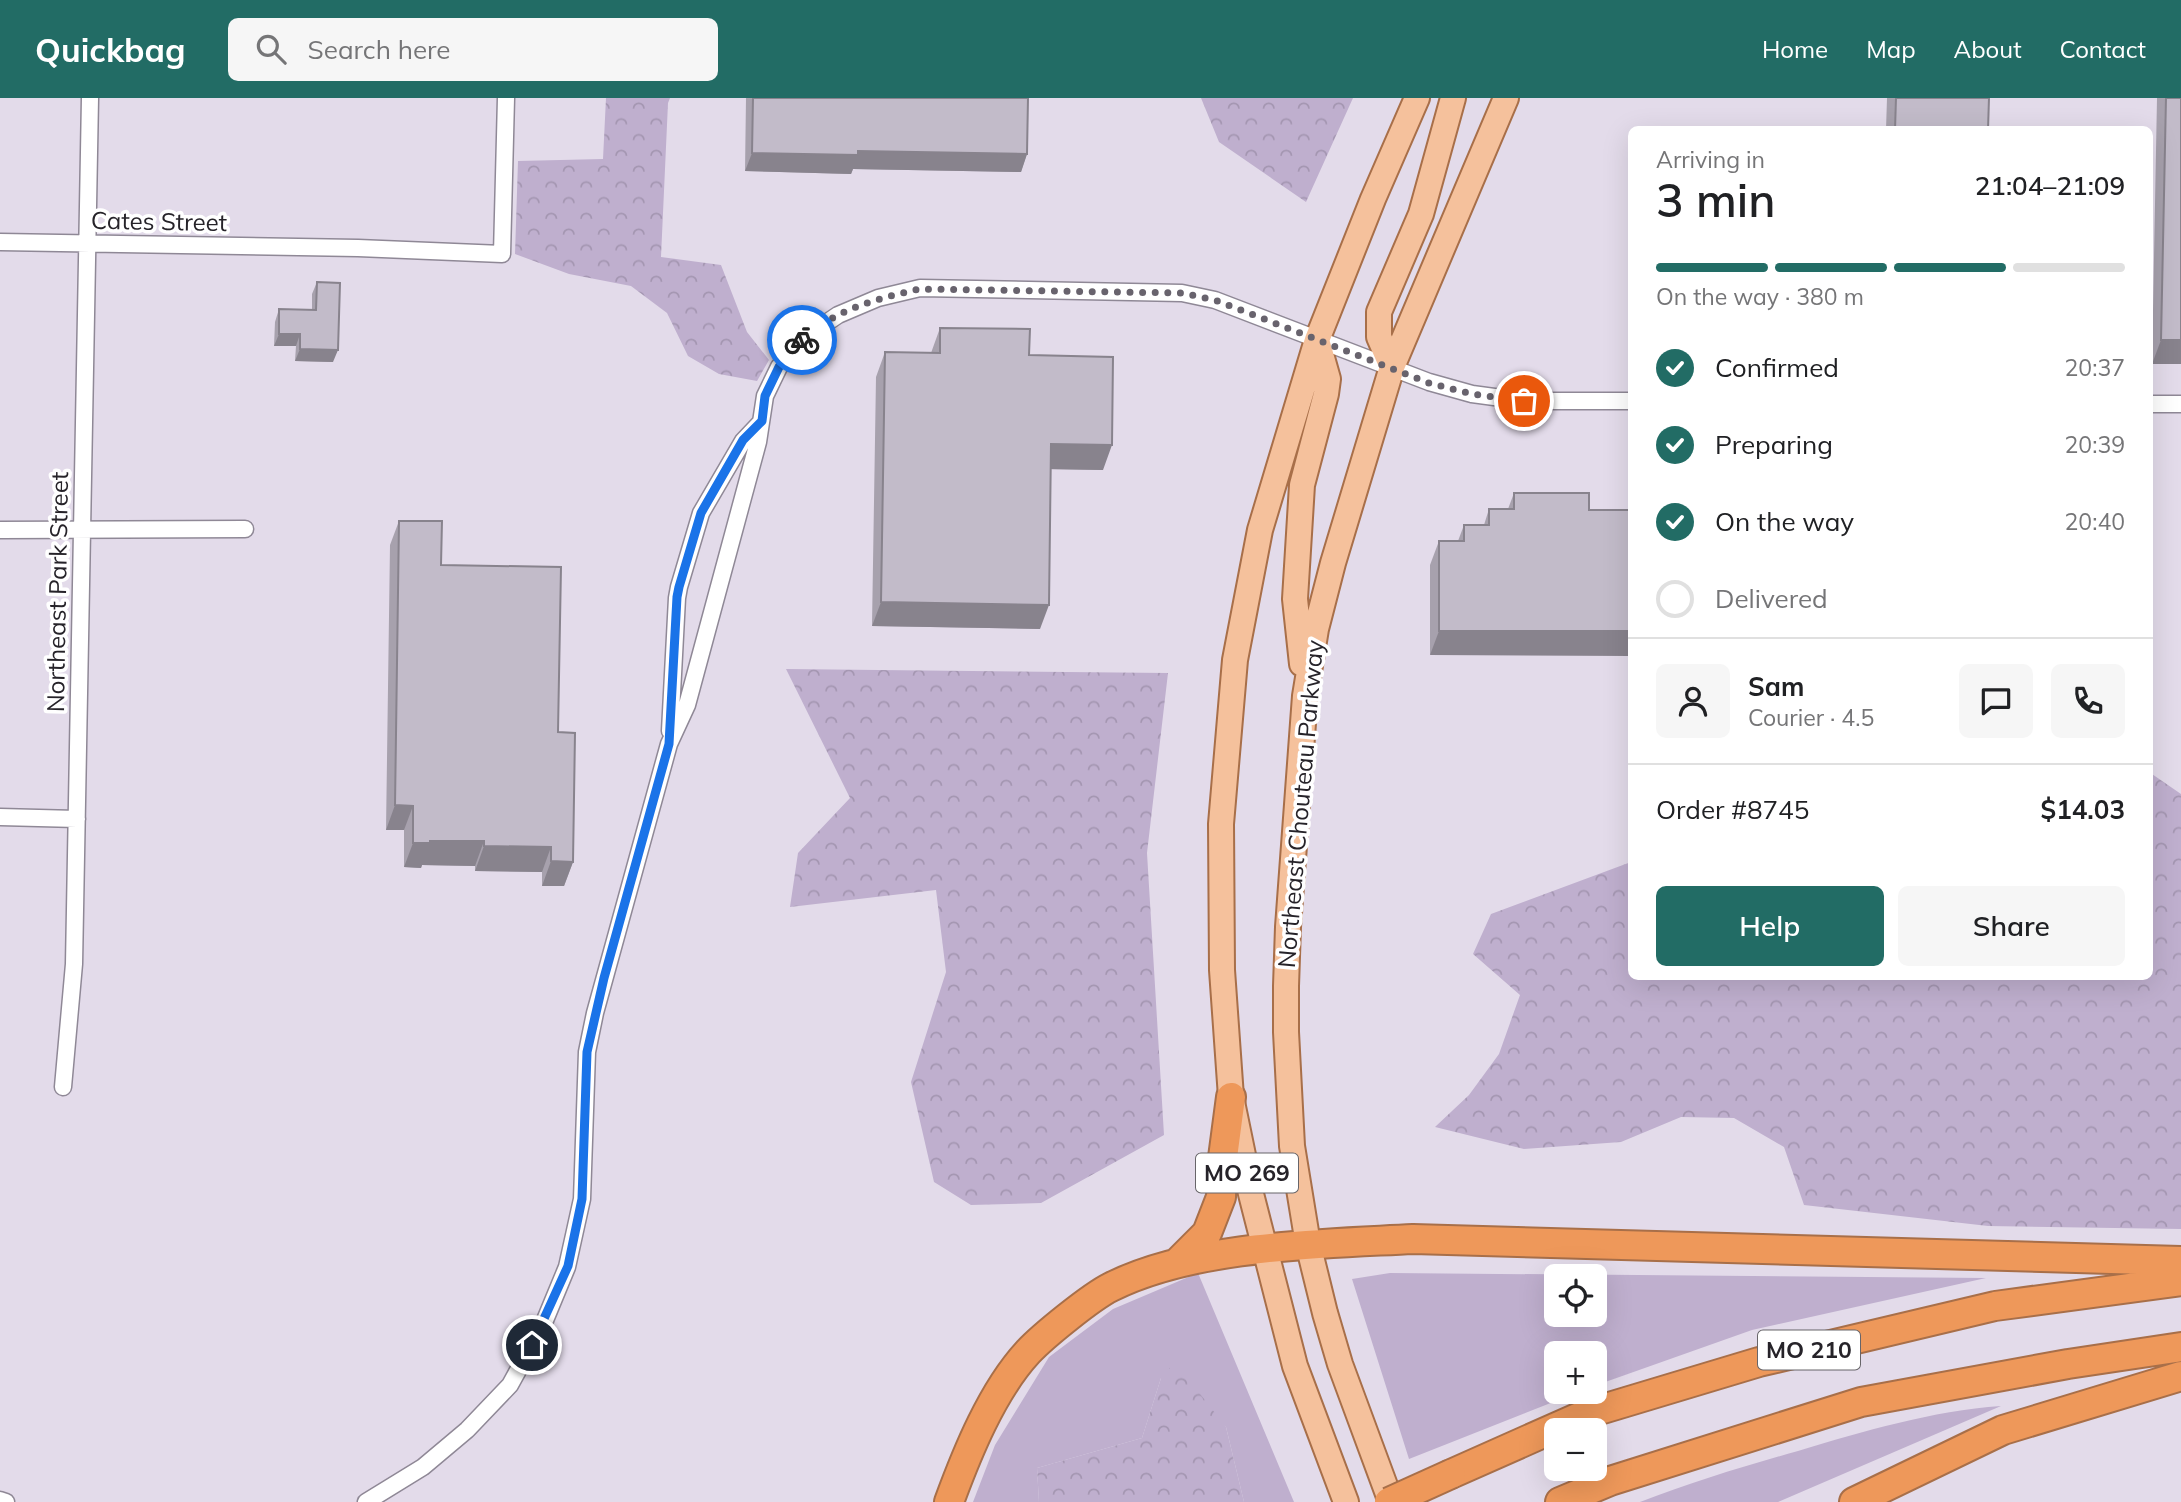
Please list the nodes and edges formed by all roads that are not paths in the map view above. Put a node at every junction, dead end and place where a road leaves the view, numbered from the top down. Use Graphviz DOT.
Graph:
graph roads {
  1 [pos="90,98"];
  2 [pos="506,98"];
  3 [pos="1417,98"];
  4 [pos="1453,98"];
  5 [pos="1506,98"];
  6 [pos="0,242"];
  7 [pos="87,243"];
  8 [pos="1317,340"];
  9 [pos="1392,366"];
  10 [pos="1628,401"];
  11 [pos="2153,404"];
  12 [pos="2181,404"];
  13 [pos="762,421"];
  14 [pos="82,529"];
  15 [pos="245,529"];
  16 [pos="0,530"];
  17 [pos="1305,696"];
  18 [pos="669,744"];
  19 [pos="0,817"];
  20 [pos="77,819"];
  21 [pos="63,1087"];
  22 [pos="1231,1097"];
  23 [pos="1308,1244"];
  24 [pos="1265,1249"];
  25 [pos="2181,1261"];
  26 [pos="1178,1262"];
  27 [pos="2181,1281"];
  28 [pos="2181,1347"];
  29 [pos="2181,1376"];
  30 [pos="0,1500"];
  31 [pos="6,1502"];
  32 [pos="366,1502"];
  33 [pos="949,1502"];
  34 [pos="1346,1502"];
  35 [pos="1390,1502"];
  36 [pos="1560,1502"];
  37 [pos="1854,1502"];
  1 -- 7 [label="street, Northeast Park Street"];
  2 -- 7 [label="street, Cates Street"];
  3 -- 8 [label="main road"];
  4 -- 9 [label="main road"];
  5 -- 9 [label="main road, Northeast Chouteau Parkway"];
  6 -- 7 [label="street, Cates Street"];
  7 -- 14 [label="street, Northeast Park Street"];
  8 -- 9 [label="street"];
  8 -- 13 [label="street"];
  8 -- 17 [label="main road"];
  8 -- 22 [label="main road"];
  9 -- 10 [label="street"];
  9 -- 17 [label="main road, Northeast Chouteau Parkway"];
  11 -- 12 [label="street"];
  13 -- 18 [label="street"];
  13 -- 18 [label="street"];
  14 -- 15 [label="street"];
  14 -- 16 [label="street"];
  14 -- 20 [label="street, Northeast Park Street"];
  17 -- 23 [label="main road, Northeast Chouteau Parkway"];
  18 -- 32 [label="street"];
  19 -- 20 [label="street"];
  20 -- 21 [label="street, Northeast Park Street"];
  22 -- 24 [label="main road, MO 269"];
  22 -- 26 [label="highway"];
  23 -- 24 [label="highway"];
  23 -- 25 [label="highway"];
  23 -- 35 [label="main road, Northeast Chouteau Parkway"];
  24 -- 26 [label="highway"];
  24 -- 34 [label="main road"];
  26 -- 33 [label="highway"];
  27 -- 35 [label="highway, MO 210, bridge"];
  28 -- 36 [label="highway, MO 210"];
  29 -- 37 [label="highway"];
  30 -- 31 [label="street"];
}
